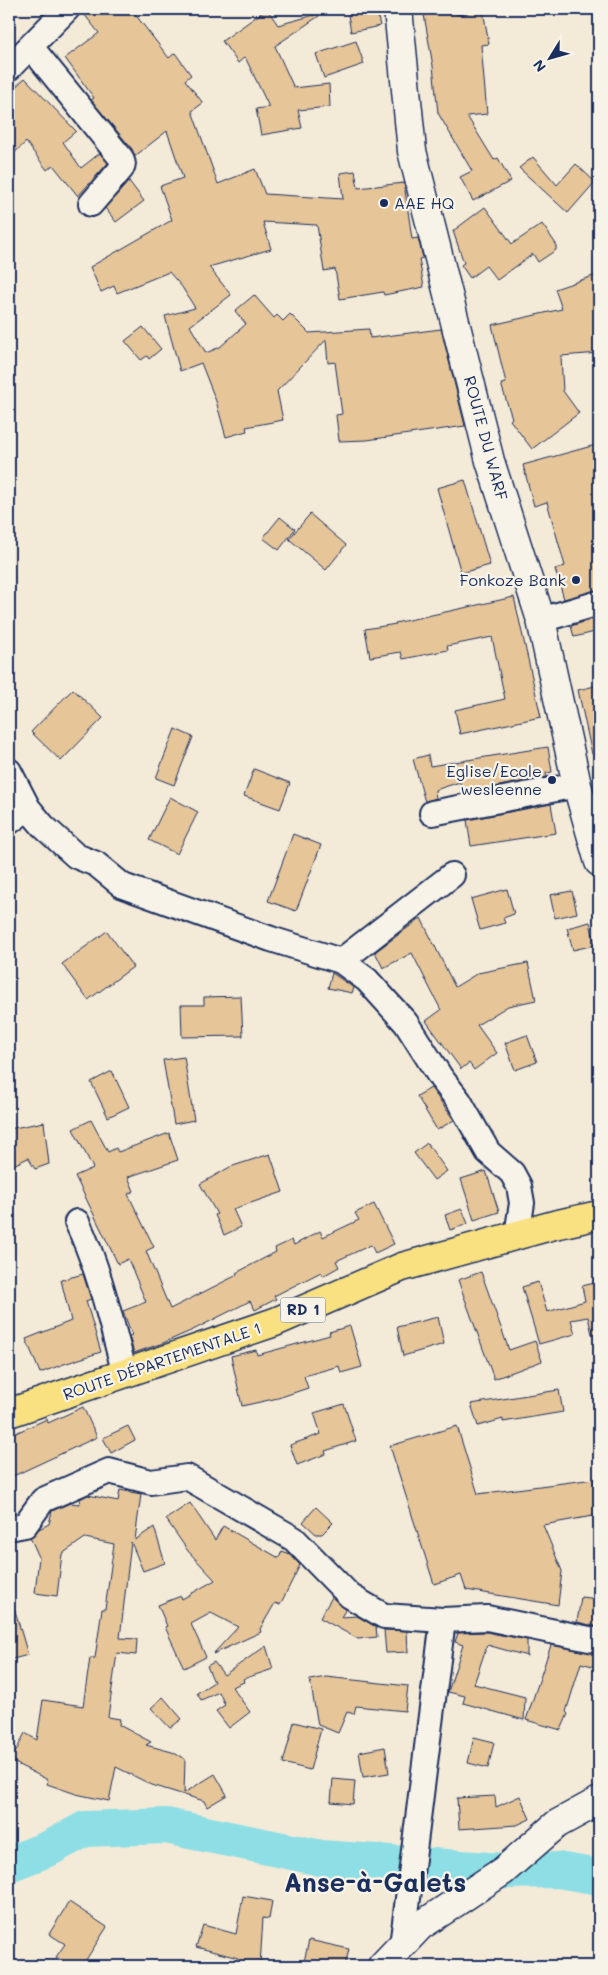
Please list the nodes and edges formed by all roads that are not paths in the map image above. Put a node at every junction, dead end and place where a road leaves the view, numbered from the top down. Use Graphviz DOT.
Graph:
graph roads {
  1 [pos="67,9"];
  2 [pos="398,9"];
  3 [pos="31,47"];
  4 [pos="9,68"];
  5 [pos="91,204"];
  6 [pos="599,603"];
  7 [pos="541,620"];
  8 [pos="9,770"];
  9 [pos="588,785"];
  10 [pos="28,808"];
  11 [pos="432,813"];
  12 [pos="9,822"];
  13 [pos="599,862"];
  14 [pos="452,875"];
  15 [pos="341,961"];
  16 [pos="599,1216"];
  17 [pos="76,1222"];
  18 [pos="517,1235"];
  19 [pos="125,1374"];
  20 [pos="9,1413"];
  21 [pos="9,1528"];
  22 [pos="443,1620"];
  23 [pos="599,1641"];
  24 [pos="599,1800"];
  25 [pos="402,1946"];
  26 [pos="382,1966"];
  1 -- 3 [label="street"];
  2 -- 7 [label="main road, ROUTE DU WARF"];
  3 -- 4 [label="street"];
  3 -- 5 [label="street"];
  6 -- 7 [label="street"];
  7 -- 9 [label="main road, ROUTE DU WARF"];
  8 -- 10 [label="street"];
  9 -- 11 [label="street"];
  9 -- 13 [label="main road, ROUTE DU WARF"];
  10 -- 12 [label="street"];
  10 -- 15 [label="street"];
  14 -- 15 [label="street"];
  15 -- 18 [label="street"];
  16 -- 18 [label="main road, ROUTE DÉPARTEMENTALE 1 / RD 1"];
  17 -- 19 [label="street"];
  18 -- 19 [label="main road, ROUTE DÉPARTEMENTALE 1 / RD 1"];
  19 -- 20 [label="main road, ROUTE DÉPARTEMENTALE 1 / RD 1"];
  21 -- 22 [label="street"];
  22 -- 23 [label="street"];
  22 -- 25 [label="street"];
  24 -- 25 [label="main road"];
  25 -- 26 [label="main road"];
}
